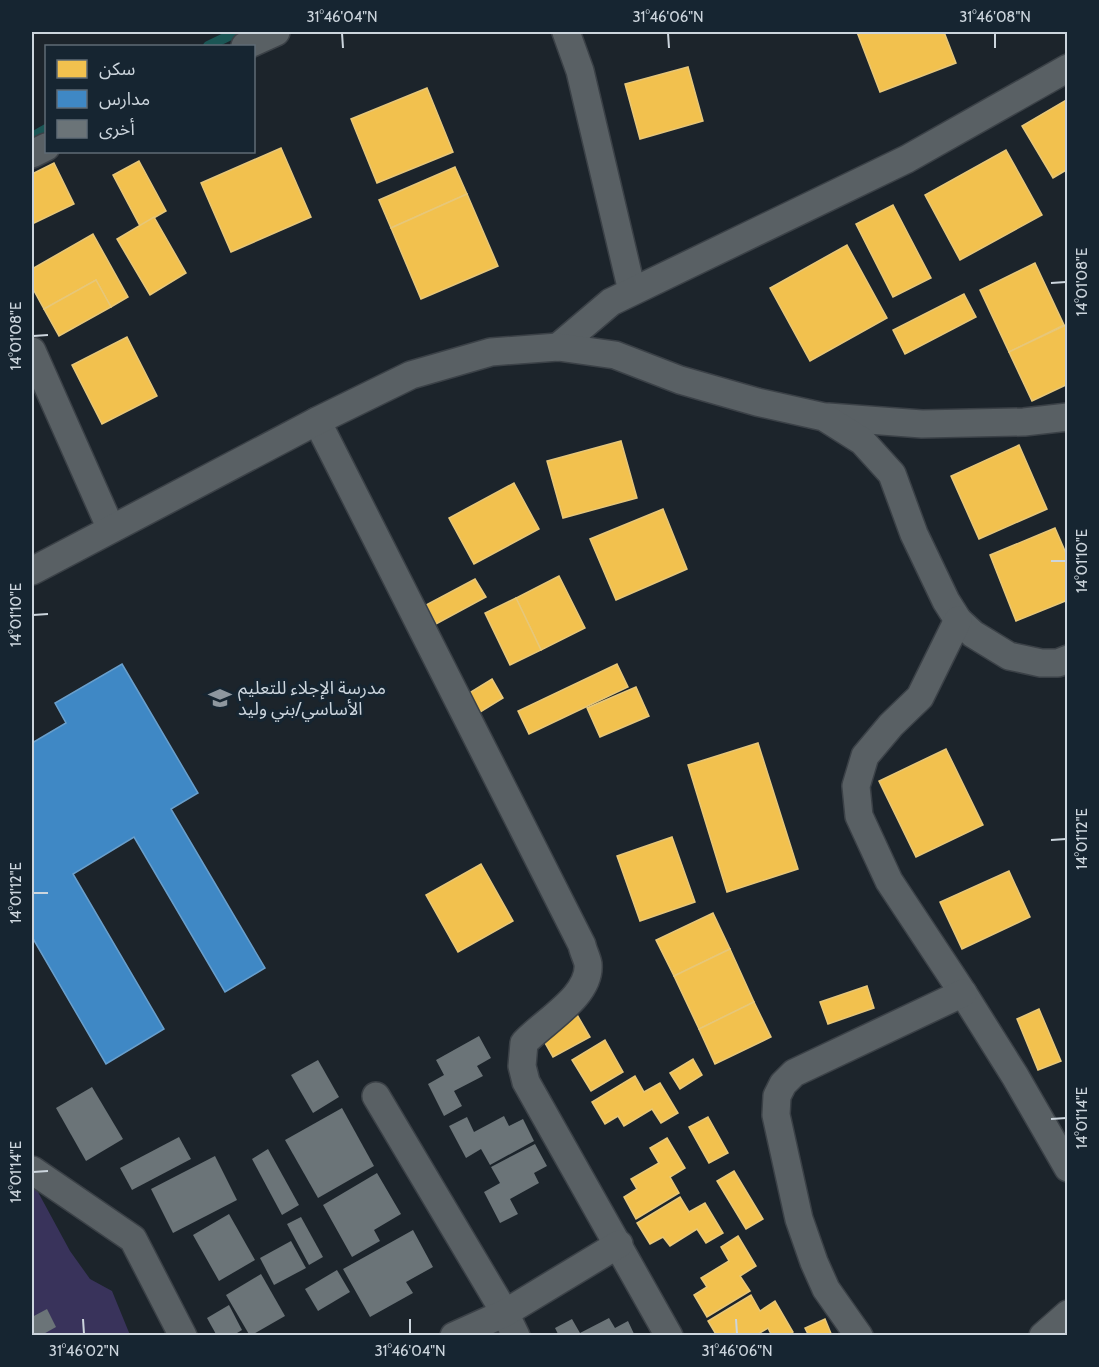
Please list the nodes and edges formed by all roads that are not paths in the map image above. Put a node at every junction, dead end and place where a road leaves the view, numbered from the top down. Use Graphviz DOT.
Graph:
graph roads {
  1 [pos="276,32"];
  2 [pos="566,32"];
  3 [pos="247,45"];
  4 [pos="1068,68"];
  5 [pos="632,291"];
  6 [pos="558,347"];
  7 [pos="32,351"];
  8 [pos="824,417"];
  9 [pos="1068,417"];
  10 [pos="317,421"];
  11 [pos="111,529"];
  12 [pos="32,571"];
  13 [pos="958,620"];
  14 [pos="1068,659"];
  15 [pos="963,993"];
  16 [pos="376,1096"];
  17 [pos="1068,1168"];
  18 [pos="32,1170"];
  19 [pos="619,1244"];
  20 [pos="1068,1314"];
  21 [pos="510,1324"];
  22 [pos="183,1335"];
  23 [pos="454,1335"];
  24 [pos="669,1335"];
  25 [pos="859,1335"];
  26 [pos="1044,1335"];
  1 -- 3 [label="street"];
  2 -- 5 [label="street"];
  4 -- 5 [label="street"];
  5 -- 6 [label="street"];
  6 -- 8 [label="street"];
  6 -- 10 [label="street"];
  7 -- 11 [label="street"];
  8 -- 9 [label="street"];
  8 -- 13 [label="street"];
  10 -- 11 [label="street"];
  10 -- 19 [label="street"];
  11 -- 12 [label="street"];
  13 -- 14 [label="street"];
  13 -- 15 [label="street"];
  15 -- 17 [label="street"];
  15 -- 25 [label="street"];
  16 -- 21 [label="street"];
  18 -- 22 [label="street"];
  19 -- 21 [label="street"];
  19 -- 24 [label="street"];
  20 -- 26 [label="street"];
  21 -- 23 [label="street"];
}
